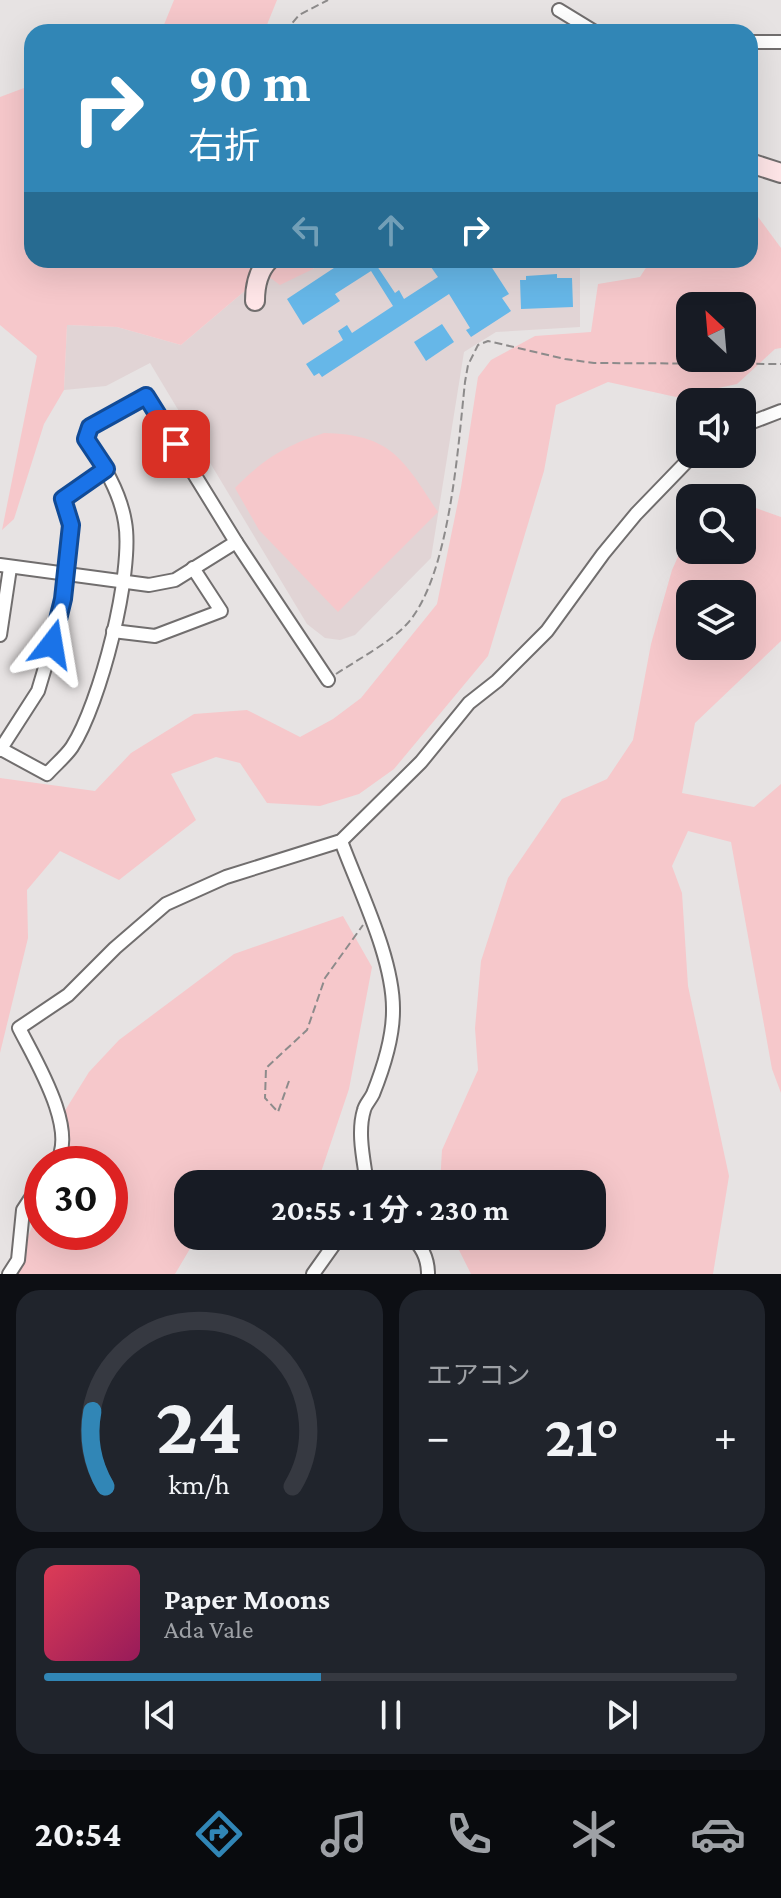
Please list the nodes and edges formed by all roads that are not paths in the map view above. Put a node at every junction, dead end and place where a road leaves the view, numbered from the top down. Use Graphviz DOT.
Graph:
graph roads {
  1 [pos="559,10"];
  2 [pos="582,24"];
  3 [pos="758,42"];
  4 [pos="781,42"];
  5 [pos="758,166"];
  6 [pos="781,173"];
  7 [pos="263,268"];
  8 [pos="255,301"];
  9 [pos="781,411"];
  10 [pos="756,421"];
  11 [pos="680,468"];
  12 [pos="106,469"];
  13 [pos="236,542"];
  14 [pos="5,566"];
  15 [pos="193,568"];
  16 [pos="65,572"];
  17 [pos="123,581"];
  18 [pos="113,631"];
  19 [pos="0,635"];
  20 [pos="328,680"];
  21 [pos="0,750"];
  22 [pos="341,841"];
  23 [pos="60,1146"];
  24 [pos="365,1170"];
  25 [pos="24,1208"];
  26 [pos="330,1250"];
  27 [pos="422,1250"];
  28 [pos="9,1274"];
  29 [pos="313,1274"];
  30 [pos="428,1274"];
  1 -- 2 [label="street"];
  3 -- 4 [label="street"];
  5 -- 6 [label="street"];
  7 -- 8 [label="street"];
  9 -- 10 [label="street"];
  11 -- 22 [label="street"];
  12 -- 13 [label="street"];
  12 -- 16 [label="street"];
  12 -- 17 [label="street"];
  13 -- 15 [label="street"];
  13 -- 20 [label="street"];
  14 -- 16 [label="street"];
  14 -- 19 [label="street"];
  15 -- 17 [label="street"];
  15 -- 18 [label="street"];
  16 -- 17 [label="street"];
  16 -- 21 [label="street"];
  17 -- 18 [label="street"];
  18 -- 21 [label="street"];
  22 -- 23 [label="street"];
  22 -- 24 [label="street"];
  25 -- 28 [label="street"];
  26 -- 29 [label="street"];
  27 -- 30 [label="street"];
}
